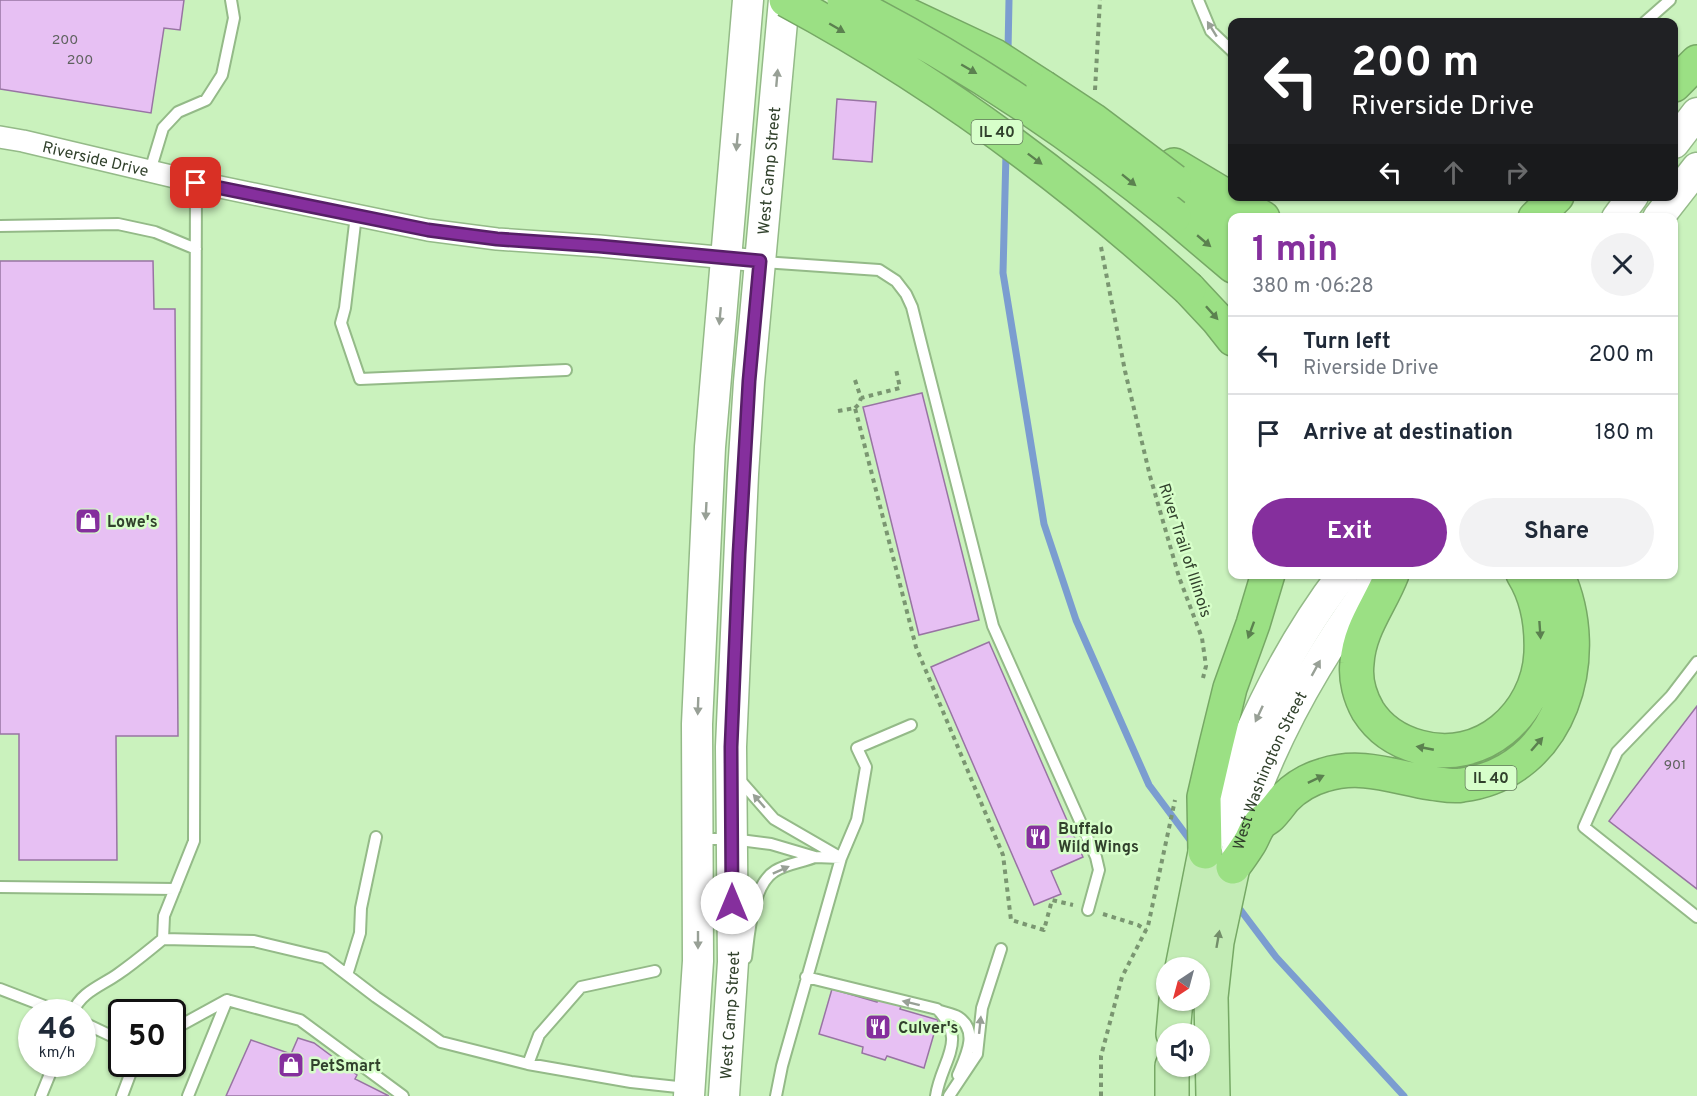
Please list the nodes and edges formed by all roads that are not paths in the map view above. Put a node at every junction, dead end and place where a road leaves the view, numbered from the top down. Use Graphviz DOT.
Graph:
graph roads {
  1 [pos="231,0"];
  2 [pos="748,0"];
  3 [pos="785,0"];
  4 [pos="844,0"];
  5 [pos="876,0"];
  6 [pos="1198,0"];
  7 [pos="1670,0"];
  8 [pos="1650,18"];
  9 [pos="1228,47"];
  10 [pos="1697,63"];
  11 [pos="1678,81"];
  12 [pos="1697,112"];
  13 [pos="0,137"];
  14 [pos="1678,138"];
  15 [pos="1697,168"];
  16 [pos="150,171"];
  17 [pos="1174,173"];
  18 [pos="196,183"];
  19 [pos="1678,192"];
  20 [pos="1228,200"];
  21 [pos="1229,201"];
  22 [pos="1552,201"];
  23 [pos="1671,201"];
  24 [pos="1253,213"];
  25 [pos="1540,213"];
  26 [pos="1662,213"];
  27 [pos="356,215"];
  28 [pos="1228,224"];
  29 [pos="0,226"];
  30 [pos="196,249"];
  31 [pos="726,258"];
  32 [pos="760,261"];
  33 [pos="1228,262"];
  34 [pos="1228,333"];
  35 [pos="566,370"];
  36 [pos="1266,579"];
  37 [pos="1340,579"];
  38 [pos="1375,579"];
  39 [pos="1389,579"];
  40 [pos="1525,579"];
  41 [pos="1558,579"];
  42 [pos="1697,662"];
  43 [pos="911,725"];
  44 [pos="1224,758"];
  45 [pos="732,770"];
  46 [pos="1263,806"];
  47 [pos="376,837"];
  48 [pos="732,838"];
  49 [pos="698,839"];
  50 [pos="1205,852"];
  51 [pos="815,857"];
  52 [pos="841,858"];
  53 [pos="1233,867"];
  54 [pos="0,886"];
  55 [pos="176,889"];
  56 [pos="1088,910"];
  57 [pos="1697,917"];
  58 [pos="163,939"];
  59 [pos="1001,948"];
  60 [pos="1184,957"];
  61 [pos="655,970"];
  62 [pos="347,975"];
  63 [pos="806,977"];
  64 [pos="0,989"];
  65 [pos="26,999"];
  66 [pos="81,999"];
  67 [pos="227,1000"];
  68 [pos="937,1010"];
  69 [pos="729,1018"];
  70 [pos="186,1022"];
  71 [pos="528,1064"];
  72 [pos="49,1077"];
  73 [pos="129,1077"];
  74 [pos="1172,1077"];
  75 [pos="690,1092"];
  76 [pos="950,1094"];
  77 [pos="41,1096"];
  78 [pos="122,1096"];
  79 [pos="188,1096"];
  80 [pos="403,1096"];
  81 [pos="724,1096"];
  82 [pos="776,1096"];
  83 [pos="936,1096"];
  84 [pos="1172,1096"];
  85 [pos="1213,1096"];
  1 -- 16 [label="lane"];
  2 -- 31 [label="main road, West Camp Street, one-way"];
  32 -- 3 [label="main road, West Camp Street, one-way"];
  3 -- 34 [label="highway, IL 40, one-way, bridge"];
  4 -- 33 [label="highway, one-way, bridge"];
  5 -- 17 [label="highway, bridge"];
  9 -- 6 [label="lane, one-way"];
  7 -- 8 [label="lane"];
  10 -- 11 [label="highway"];
  12 -- 14 [label="main road"];
  13 -- 16 [label="street, Riverside Drive"];
  15 -- 19 [label="main road"];
  16 -- 18 [label="street, Riverside Drive"];
  17 -- 20 [label="highway"];
  17 -- 28 [label="highway"];
  18 -- 27 [label="street, Riverside Drive"];
  18 -- 30 [label="lane"];
  21 -- 24 [label="highway"];
  22 -- 25 [label="highway"];
  23 -- 26 [label="main road"];
  27 -- 31 [label="street, Riverside Drive"];
  27 -- 35 [label="lane"];
  29 -- 30 [label="lane"];
  30 -- 55 [label="lane"];
  31 -- 32 [label="street, Riverside Drive"];
  31 -- 49 [label="main road, West Camp Street, one-way"];
  32 -- 45 [label="main road, West Camp Street"];
  32 -- 56 [label="lane"];
  36 -- 44 [label="highway, one-way"];
  37 -- 44 [label="main road, West Washington Street, one-way"];
  46 -- 38 [label="main road, West Washington Street, one-way"];
  40 -- 39 [label="highway, one-way"];
  46 -- 41 [label="highway, IL 40, one-way"];
  42 -- 57 [label="lane"];
  43 -- 52 [label="lane"];
  44 -- 50 [label="highway"];
  45 -- 48 [label="main road, West Camp Street"];
  52 -- 45 [label="lane, one-way"];
  46 -- 53 [label="highway, IL 40"];
  47 -- 62 [label="lane"];
  48 -- 49 [label="lane"];
  48 -- 51 [label="lane"];
  48 -- 69 [label="main road, West Camp Street"];
  49 -- 75 [label="main road, West Camp Street, one-way"];
  50 -- 60 [label="main road, West Washington Street"];
  51 -- 52 [label="lane"];
  69 -- 51 [label="lane, one-way"];
  52 -- 63 [label="lane"];
  85 -- 53 [label="main road, West Washington Street / IL 40, one-way"];
  54 -- 55 [label="lane"];
  55 -- 58 [label="lane"];
  58 -- 62 [label="lane"];
  58 -- 66 [label="lane"];
  76 -- 59 [label="lane, one-way"];
  61 -- 71 [label="lane"];
  62 -- 71 [label="lane"];
  68 -- 63 [label="lane, one-way"];
  63 -- 82 [label="lane"];
  64 -- 65 [label="lane"];
  67 -- 70 [label="lane"];
  67 -- 79 [label="lane"];
  67 -- 80 [label="lane"];
  68 -- 76 [label="lane"];
  68 -- 83 [label="lane"];
  69 -- 81 [label="main road, West Camp Street"];
  71 -- 75 [label="lane"];
  72 -- 77 [label="lane"];
  73 -- 78 [label="lane"];
  74 -- 84 [label="main road"];
}
